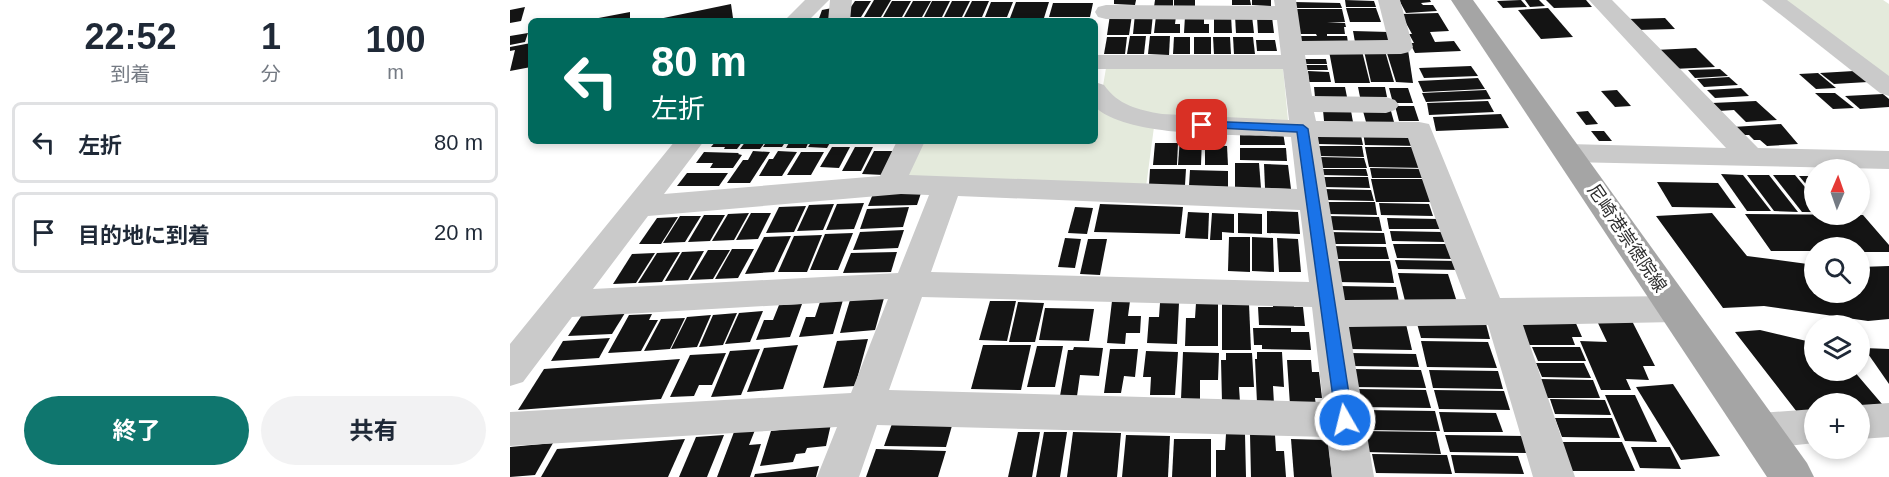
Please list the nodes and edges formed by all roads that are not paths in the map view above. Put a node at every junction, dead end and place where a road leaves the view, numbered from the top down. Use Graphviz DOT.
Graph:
graph roads {
  1 [pos="818,0"];
  2 [pos="842,0"];
  3 [pos="1389,0"];
  4 [pos="1462,0"];
  5 [pos="1600,0"];
  6 [pos="1773,0"];
  7 [pos="1286,6"];
  8 [pos="798,18"];
  9 [pos="839,18"];
  10 [pos="1101,37"];
  11 [pos="1293,55"];
  12 [pos="1889,88"];
  13 [pos="1098,93"];
  14 [pos="1386,105"];
  15 [pos="1301,116"];
  16 [pos="688,144"];
  17 [pos="910,144"];
  18 [pos="1568,153"];
  19 [pos="1750,156"];
  20 [pos="1889,160"];
  21 [pos="890,185"];
  22 [pos="947,186"];
  23 [pos="1312,200"];
  24 [pos="641,206"];
  25 [pos="910,285"];
  26 [pos="564,304"];
  27 [pos="1328,305"];
  28 [pos="1676,309"];
  29 [pos="1494,311"];
  30 [pos="510,371"];
  31 [pos="864,408"];
  32 [pos="1345,420"];
  33 [pos="1889,420"];
  34 [pos="1870,421"];
  35 [pos="1804,427"];
  36 [pos="510,429"];
  37 [pos="1760,431"];
  38 [pos="838,477"];
  39 [pos="1353,477"];
  40 [pos="1554,477"];
  41 [pos="1792,477"];
  1 -- 8 [label="street"];
  2 -- 9 [label="street"];
  3 -- 11 [label="street"];
  4 -- 18 [label="main road, 尼崎港崇徳院線"];
  5 -- 19 [label="street"];
  6 -- 12 [label="street"];
  7 -- 10 [label="street"];
  7 -- 11 [label="street"];
  10 -- 11 [label="street"];
  11 -- 15 [label="street"];
  13 -- 15 [label="street"];
  14 -- 15 [label="street"];
  15 -- 23 [label="street"];
  15 -- 29 [label="street"];
  16 -- 24 [label="street"];
  17 -- 21 [label="street"];
  18 -- 19 [label="street"];
  18 -- 28 [label="main road, 尼崎港崇徳院線"];
  19 -- 20 [label="street"];
  21 -- 22 [label="street"];
  21 -- 24 [label="street"];
  22 -- 23 [label="street"];
  22 -- 25 [label="street"];
  23 -- 27 [label="street"];
  24 -- 26 [label="street"];
  25 -- 26 [label="street"];
  25 -- 27 [label="street"];
  25 -- 31 [label="street"];
  26 -- 30 [label="street"];
  27 -- 29 [label="street"];
  27 -- 32 [label="street"];
  28 -- 29 [label="street"];
  28 -- 37 [label="main road, 尼崎港崇徳院線"];
  29 -- 40 [label="street"];
  31 -- 32 [label="street"];
  31 -- 36 [label="street"];
  31 -- 38 [label="street"];
  32 -- 39 [label="street"];
  33 -- 34 [label="street"];
  35 -- 37 [label="street"];
  37 -- 41 [label="main road, 尼崎港崇徳院線"];
}
